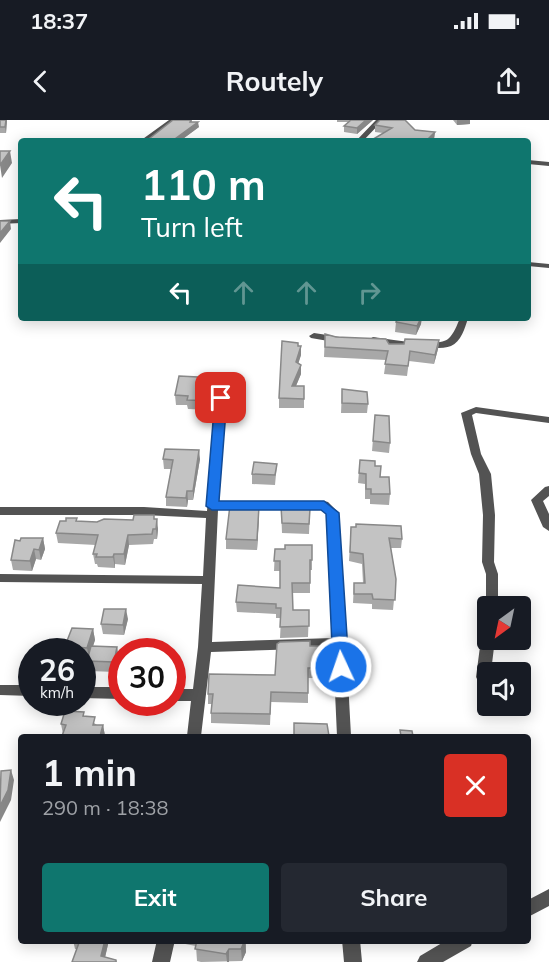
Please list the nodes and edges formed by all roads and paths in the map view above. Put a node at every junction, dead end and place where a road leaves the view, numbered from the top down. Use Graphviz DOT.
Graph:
graph roads {
  1 [pos="173,120"];
  2 [pos="380,120"];
  3 [pos="147,138"];
  4 [pos="362,138"];
  5 [pos="531,162"];
  6 [pos="549,164"];
  7 [pos="18,221"];
  8 [pos="0,222"];
  9 [pos="531,264"];
  10 [pos="549,266"];
  11 [pos="463,321"];
  12 [pos="315,336"];
  13 [pos="221,398"];
  14 [pos="549,420"];
  15 [pos="549,490"];
  16 [pos="212,510"];
  17 [pos="0,511"];
  18 [pos="549,526"];
  19 [pos="0,578"];
  20 [pos="210,580"];
  21 [pos="492,596"];
  22 [pos="340,644"];
  23 [pos="205,647"];
  24 [pos="0,690"];
  25 [pos="18,691"];
  26 [pos="186,696"];
  27 [pos="198,696"];
  28 [pos="194,734"];
  29 [pos="344,734"];
  30 [pos="549,897"];
  31 [pos="531,907"];
  32 [pos="165,944"];
  33 [pos="351,944"];
  34 [pos="458,944"];
  35 [pos="160,962"];
  36 [pos="353,962"];
  37 [pos="426,962"];
  1 -- 3 [label="street"];
  2 -- 4 [label="street"];
  5 -- 6 [label="street"];
  7 -- 8 [label="street"];
  9 -- 10 [label="street"];
  11 -- 12 [label="street"];
  13 -- 16 [label="street"];
  14 -- 21 [label="street"];
  15 -- 18 [label="street"];
  16 -- 17 [label="street"];
  16 -- 20 [label="street"];
  16 -- 22 [label="street"];
  19 -- 20 [label="street"];
  20 -- 23 [label="street"];
  22 -- 23 [label="street"];
  22 -- 29 [label="street"];
  23 -- 27 [label="street"];
  24 -- 25 [label="street"];
  26 -- 27 [label="street"];
  27 -- 28 [label="street"];
  30 -- 31 [label="street"];
  32 -- 35 [label="street"];
  33 -- 36 [label="street"];
  34 -- 37 [label="street"];
}
